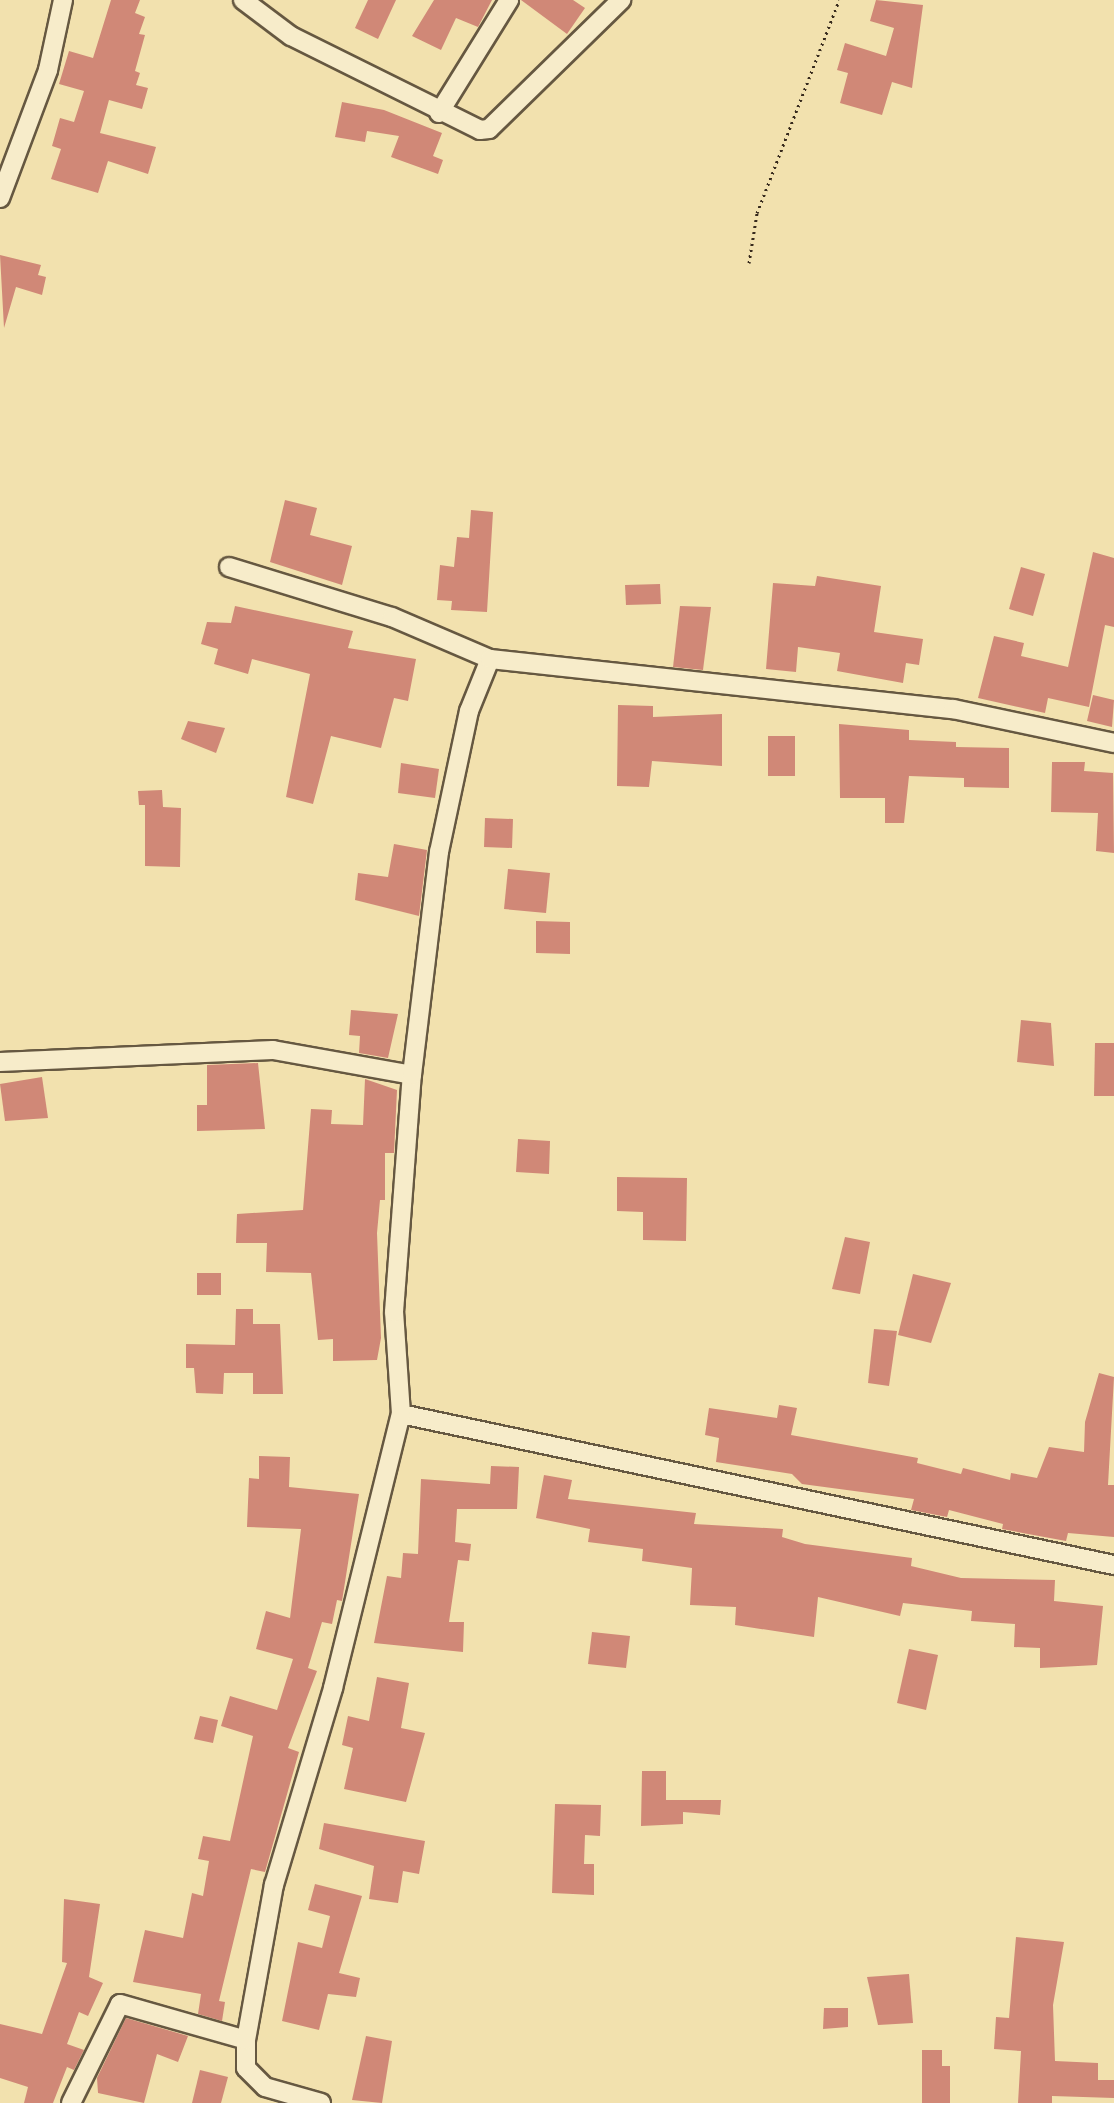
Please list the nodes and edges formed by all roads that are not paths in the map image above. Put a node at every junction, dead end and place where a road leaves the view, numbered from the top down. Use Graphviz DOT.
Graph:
graph roads {
  1 [pos="63,0"];
  2 [pos="243,0"];
  3 [pos="509,0"];
  4 [pos="621,0"];
  5 [pos="439,113"];
  6 [pos="0,198"];
  7 [pos="229,567"];
  8 [pos="490,659"];
  9 [pos="1114,743"];
  10 [pos="0,1062"];
  11 [pos="412,1075"];
  12 [pos="401,1414"];
  13 [pos="1114,1565"];
  14 [pos="246,2040"];
  15 [pos="71,2103"];
  16 [pos="321,2103"];
  1 -- 6 [label="street"];
  2 -- 5 [label="street"];
  3 -- 5 [label="street"];
  4 -- 5 [label="street"];
  7 -- 8 [label="street"];
  8 -- 9 [label="street"];
  8 -- 11 [label="street"];
  10 -- 11 [label="street"];
  11 -- 12 [label="street"];
  12 -- 13 [label="street"];
  12 -- 14 [label="street"];
  14 -- 15 [label="street"];
  14 -- 16 [label="street"];
}
